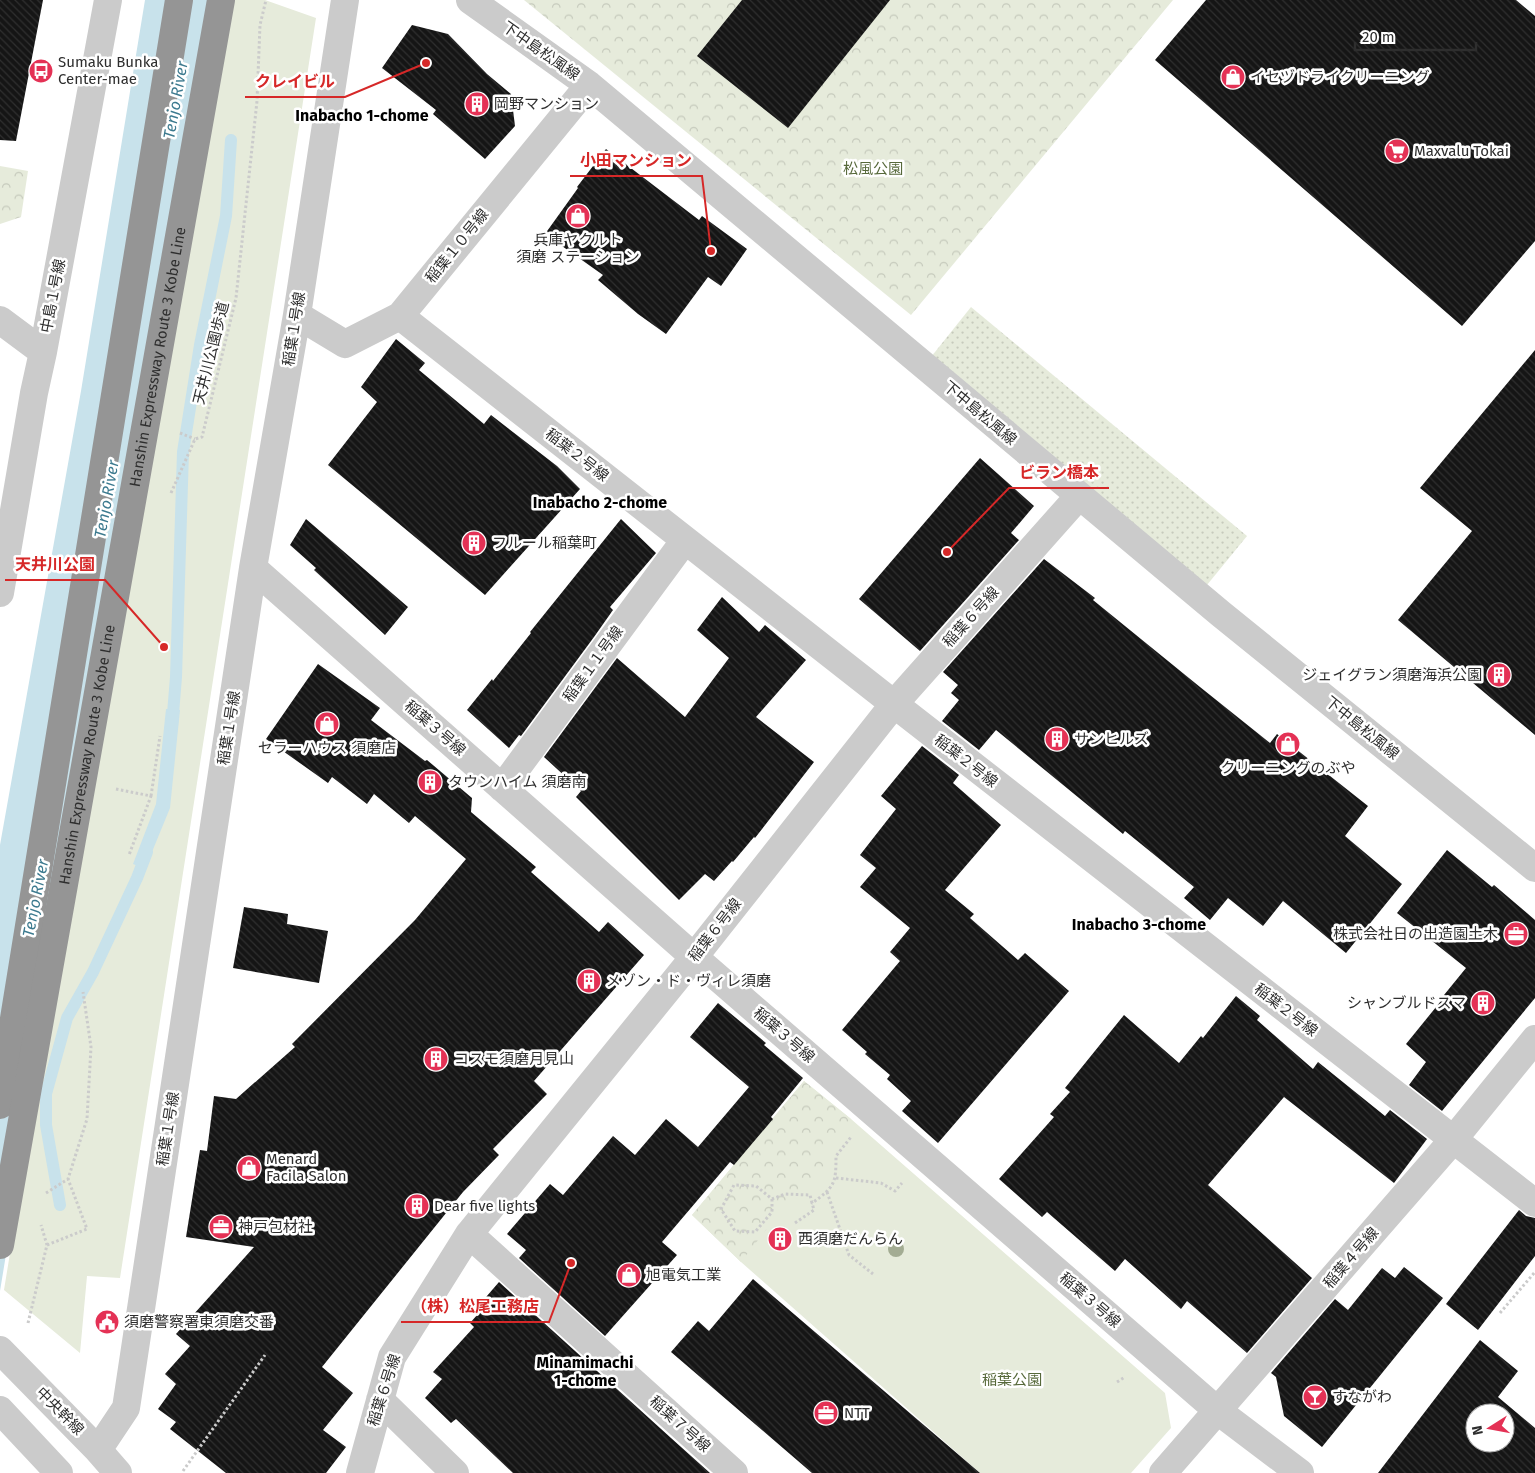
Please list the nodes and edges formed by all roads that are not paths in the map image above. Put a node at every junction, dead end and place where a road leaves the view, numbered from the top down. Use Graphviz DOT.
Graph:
graph roads {
  1 [pos="108,0"];
  2 [pos="179,0"];
  3 [pos="221,0"];
  4 [pos="345,0"];
  5 [pos="470,0"];
  6 [pos="589,85"];
  7 [pos="297,315"];
  8 [pos="400,316"];
  9 [pos="0,320"];
  10 [pos="43,352"];
  11 [pos="1079,496"];
  12 [pos="685,540"];
  13 [pos="253,568"];
  14 [pos="0,593"];
  15 [pos="894,704"];
  16 [pos="502,788"];
  17 [pos="1535,868"];
  18 [pos="694,957"];
  19 [pos="1535,1039"];
  20 [pos="0,1105"];
  21 [pos="1453,1140"];
  22 [pos="1535,1203"];
  23 [pos="468,1234"];
  24 [pos="0,1245"];
  25 [pos="0,1350"];
  26 [pos="380,1400"];
  27 [pos="0,1410"];
  28 [pos="1218,1411"];
  29 [pos="98,1450"];
  30 [pos="59,1473"];
  31 [pos="118,1473"];
  32 [pos="360,1473"];
  33 [pos="455,1473"];
  34 [pos="734,1473"];
  35 [pos="1163,1473"];
  36 [pos="1300,1473"];
  1 -- 10 [label="street, 中島１号線"];
  2 -- 20 [label="highway, Hanshin Expressway Route 3 Kobe Line, bridge"];
  3 -- 24 [label="highway, Hanshin Expressway Route 3 Kobe Line, bridge"];
  4 -- 7 [label="street, 稲葉１号線"];
  5 -- 6 [label="street, 下中島松風線"];
  6 -- 8 [label="street, 稲葉１０号線"];
  6 -- 11 [label="street, 下中島松風線"];
  7 -- 8 [label="street, 稲葉１０号線"];
  7 -- 13 [label="street, 稲葉１号線"];
  8 -- 12 [label="street, 稲葉２号線"];
  9 -- 10 [label="street"];
  10 -- 14 [label="street, 中島１号線"];
  11 -- 15 [label="street, 稲葉６号線"];
  11 -- 17 [label="street, 下中島松風線"];
  12 -- 15 [label="street, 稲葉２号線"];
  12 -- 16 [label="street, 稲葉１１号線"];
  13 -- 16 [label="street, 稲葉３号線"];
  13 -- 29 [label="street, 稲葉１号線"];
  15 -- 18 [label="street, 稲葉６号線"];
  15 -- 21 [label="street, 稲葉２号線"];
  16 -- 18 [label="street, 稲葉３号線"];
  18 -- 23 [label="street, 稲葉６号線"];
  18 -- 28 [label="street, 稲葉３号線"];
  19 -- 21 [label="street, 稲葉４号線"];
  21 -- 22 [label="street, 稲葉２号線"];
  21 -- 28 [label="street, 稲葉４号線"];
  23 -- 26 [label="street, 稲葉６号線"];
  23 -- 34 [label="street, 稲葉７号線"];
  25 -- 29 [label="street, 中央幹線"];
  26 -- 32 [label="street, 稲葉６号線"];
  26 -- 33 [label="street"];
  27 -- 30 [label="street"];
  28 -- 35 [label="street, 稲葉４号線"];
  28 -- 36 [label="street, 稲葉３号線"];
  29 -- 31 [label="street, 中央幹線"];
}
